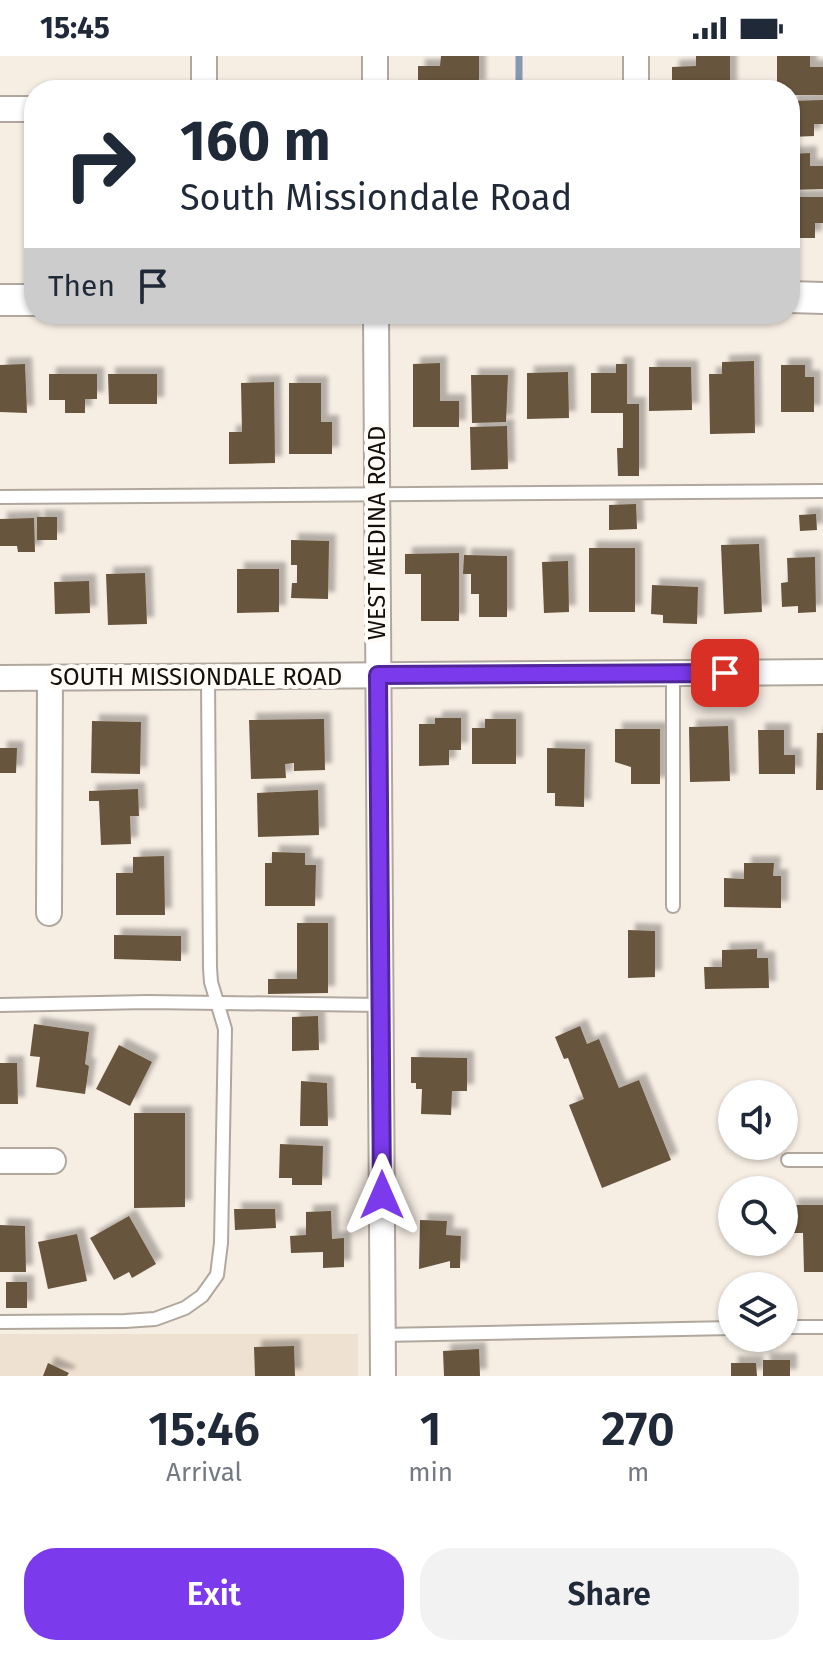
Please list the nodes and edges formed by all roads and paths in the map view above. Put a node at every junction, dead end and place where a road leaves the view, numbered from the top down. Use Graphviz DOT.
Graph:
graph roads {
  1 [pos="204,56"];
  2 [pos="375,56"];
  3 [pos="636,56"];
  4 [pos="204,80"];
  5 [pos="375,80"];
  6 [pos="636,80"];
  7 [pos="0,109"];
  8 [pos="24,109"];
  9 [pos="800,297"];
  10 [pos="823,298"];
  11 [pos="0,300"];
  12 [pos="24,300"];
  13 [pos="376,324"];
  14 [pos="823,491"];
  15 [pos="377,495"];
  16 [pos="0,497"];
  17 [pos="823,672"];
  18 [pos="673,673"];
  19 [pos="378,675"];
  20 [pos="208,677"];
  21 [pos="0,678"];
  22 [pos="50,678"];
  23 [pos="673,906"];
  24 [pos="49,913"];
  25 [pos="0,1005"];
  26 [pos="218,1005"];
  27 [pos="381,1005"];
  28 [pos="798,1160"];
  29 [pos="823,1160"];
  30 [pos="0,1161"];
  31 [pos="53,1161"];
  32 [pos="0,1322"];
  33 [pos="798,1327"];
  34 [pos="823,1327"];
  35 [pos="718,1328"];
  36 [pos="383,1335"];
  37 [pos="383,1376"];
  1 -- 4 [label="street"];
  2 -- 5 [label="street"];
  3 -- 6 [label="street"];
  7 -- 8 [label="street"];
  9 -- 10 [label="street"];
  11 -- 12 [label="street"];
  13 -- 15 [label="street, WEST MEDINA ROAD"];
  14 -- 15 [label="lane"];
  15 -- 16 [label="lane"];
  15 -- 19 [label="street, WEST MEDINA ROAD"];
  17 -- 18 [label="street, SOUTH MISSIONDALE ROAD"];
  18 -- 19 [label="street, SOUTH MISSIONDALE ROAD"];
  18 -- 23 [label="lane"];
  19 -- 20 [label="street, SOUTH MISSIONDALE ROAD"];
  19 -- 27 [label="street, WEST MEDINA ROAD"];
  20 -- 22 [label="street, SOUTH MISSIONDALE ROAD"];
  20 -- 26 [label="lane"];
  21 -- 22 [label="street, SOUTH MISSIONDALE ROAD"];
  22 -- 24 [label="street"];
  25 -- 26 [label="lane"];
  26 -- 27 [label="lane"];
  26 -- 32 [label="lane"];
  27 -- 36 [label="street, WEST MEDINA ROAD"];
  28 -- 29 [label="lane"];
  30 -- 31 [label="street"];
  33 -- 34 [label="lane"];
  35 -- 36 [label="lane"];
  36 -- 37 [label="street, WEST MEDINA ROAD"];
}
